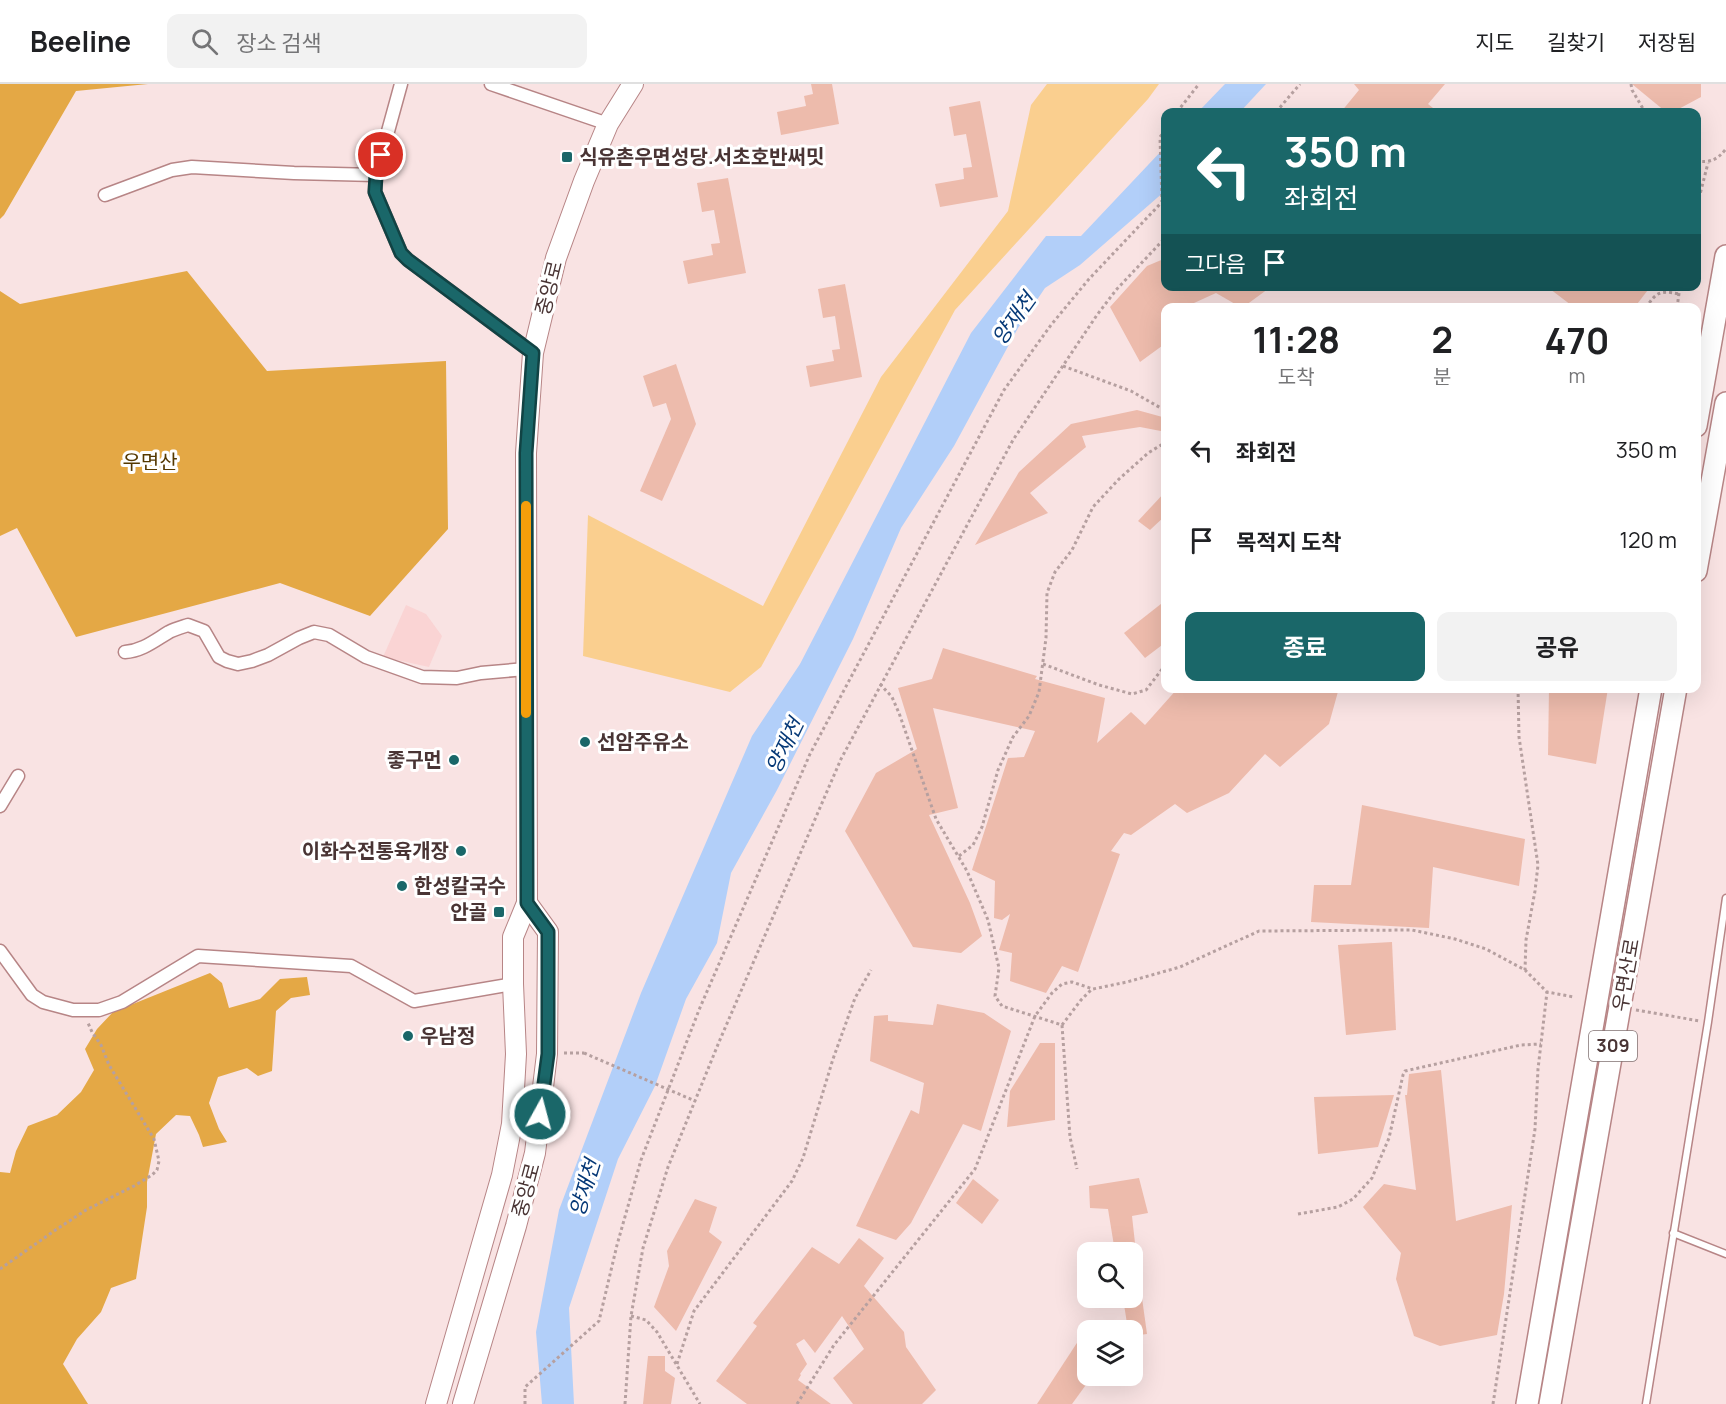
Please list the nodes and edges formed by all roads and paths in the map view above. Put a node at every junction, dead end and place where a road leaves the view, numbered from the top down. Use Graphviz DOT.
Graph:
graph roads {
  1 [pos="401,84"];
  2 [pos="490,84"];
  3 [pos="633,84"];
  4 [pos="1198,84"];
  5 [pos="1300,84"];
  6 [pos="1631,84"];
  7 [pos="1180,108"];
  8 [pos="1279,108"];
  9 [pos="1643,108"];
  10 [pos="608,124"];
  11 [pos="1161,136"];
  12 [pos="1726,149"];
  13 [pos="1701,162"];
  14 [pos="1708,163"];
  15 [pos="1161,170"];
  16 [pos="376,175"];
  17 [pos="1701,190"];
  18 [pos="105,195"];
  19 [pos="1161,203"];
  20 [pos="1161,242"];
  21 [pos="1726,256"];
  22 [pos="1667,291"];
  23 [pos="1667,291"];
  24 [pos="1679,291"];
  25 [pos="1679,294"];
  26 [pos="1649,303"];
  27 [pos="1678,303"];
  28 [pos="533,353"];
  29 [pos="1063,366"];
  30 [pos="1701,398"];
  31 [pos="1726,403"];
  32 [pos="1161,408"];
  33 [pos="1161,445"];
  34 [pos="1701,543"];
  35 [pos="125,652"];
  36 [pos="1043,664"];
  37 [pos="526,669"];
  38 [pos="1161,670"];
  39 [pos="880,684"];
  40 [pos="1518,693"];
  41 [pos="1650,693"];
  42 [pos="1675,693"];
  43 [pos="18,776"];
  44 [pos="0,806"];
  45 [pos="958,856"];
  46 [pos="1726,898"];
  47 [pos="527,903"];
  48 [pos="0,951"];
  49 [pos="871,970"];
  50 [pos="1525,970"];
  51 [pos="513,984"];
  52 [pos="1093,989"];
  53 [pos="1546,992"];
  54 [pos="1574,997"];
  55 [pos="1629,1009"];
  56 [pos="1035,1016"];
  57 [pos="88,1022"];
  58 [pos="1708,1022"];
  59 [pos="1062,1025"];
  60 [pos="1541,1044"];
  61 [pos="548,1054"];
  62 [pos="695,1101"];
  63 [pos="1077,1168"];
  64 [pos="1298,1214"];
  65 [pos="1673,1233"];
  66 [pos="1726,1254"];
  67 [pos="0,1269"];
  68 [pos="631,1316"];
  69 [pos="677,1364"];
  70 [pos="436,1404"];
  71 [pos="463,1404"];
  72 [pos="525,1404"];
  73 [pos="625,1404"];
  74 [pos="700,1404"];
  75 [pos="797,1404"];
  76 [pos="1493,1404"];
  77 [pos="1527,1404"];
  78 [pos="1550,1404"];
  79 [pos="1646,1404"];
  1 -- 16 [label="street"];
  2 -- 10 [label="street"];
  3 -- 10 [label="main road, 중앙로"];
  4 -- 7 [label="path"];
  5 -- 8 [label="path"];
  6 -- 9 [label="path"];
  10 -- 28 [label="main road, 중앙로"];
  11 -- 15 [label="path"];
  12 -- 14 [label="path"];
  13 -- 14 [label="path"];
  14 -- 17 [label="path"];
  16 -- 18 [label="street"];
  16 -- 28 [label="street"];
  19 -- 72 [label="path"];
  20 -- 29 [label="path"];
  21 -- 30 [label="highway"];
  22 -- 26 [label="path"];
  23 -- 25 [label="path"];
  24 -- 25 [label="path"];
  25 -- 27 [label="path"];
  28 -- 37 [label="main road, 중앙로"];
  29 -- 32 [label="path"];
  29 -- 39 [label="path"];
  31 -- 34 [label="highway"];
  33 -- 36 [label="path"];
  35 -- 37 [label="street"];
  36 -- 38 [label="path"];
  36 -- 45 [label="path"];
  37 -- 47 [label="main road, 중앙로"];
  39 -- 45 [label="path"];
  39 -- 62 [label="path"];
  40 -- 50 [label="path"];
  41 -- 77 [label="highway, 우면산로 / 309"];
  42 -- 78 [label="highway, 우면산로 / 309"];
  43 -- 44 [label="street"];
  45 -- 56 [label="path"];
  46 -- 58 [label="lane"];
  47 -- 51 [label="main road, 중앙로"];
  47 -- 61 [label="main road, 중앙로"];
  48 -- 51 [label="street"];
  49 -- 69 [label="path"];
  50 -- 52 [label="path"];
  50 -- 53 [label="path"];
  51 -- 70 [label="main road, 중앙로"];
  52 -- 56 [label="path"];
  52 -- 59 [label="path"];
  53 -- 54 [label="path"];
  53 -- 60 [label="path"];
  55 -- 58 [label="path"];
  56 -- 59 [label="path"];
  56 -- 75 [label="path"];
  57 -- 67 [label="path"];
  58 -- 65 [label="lane"];
  59 -- 63 [label="path"];
  60 -- 64 [label="path"];
  60 -- 76 [label="path"];
  61 -- 62 [label="path, bridge"];
  61 -- 71 [label="main road, 중앙로"];
  62 -- 68 [label="path"];
  65 -- 66 [label="lane"];
  65 -- 79 [label="lane"];
  68 -- 69 [label="path"];
  68 -- 73 [label="path"];
  69 -- 74 [label="path"];
}
